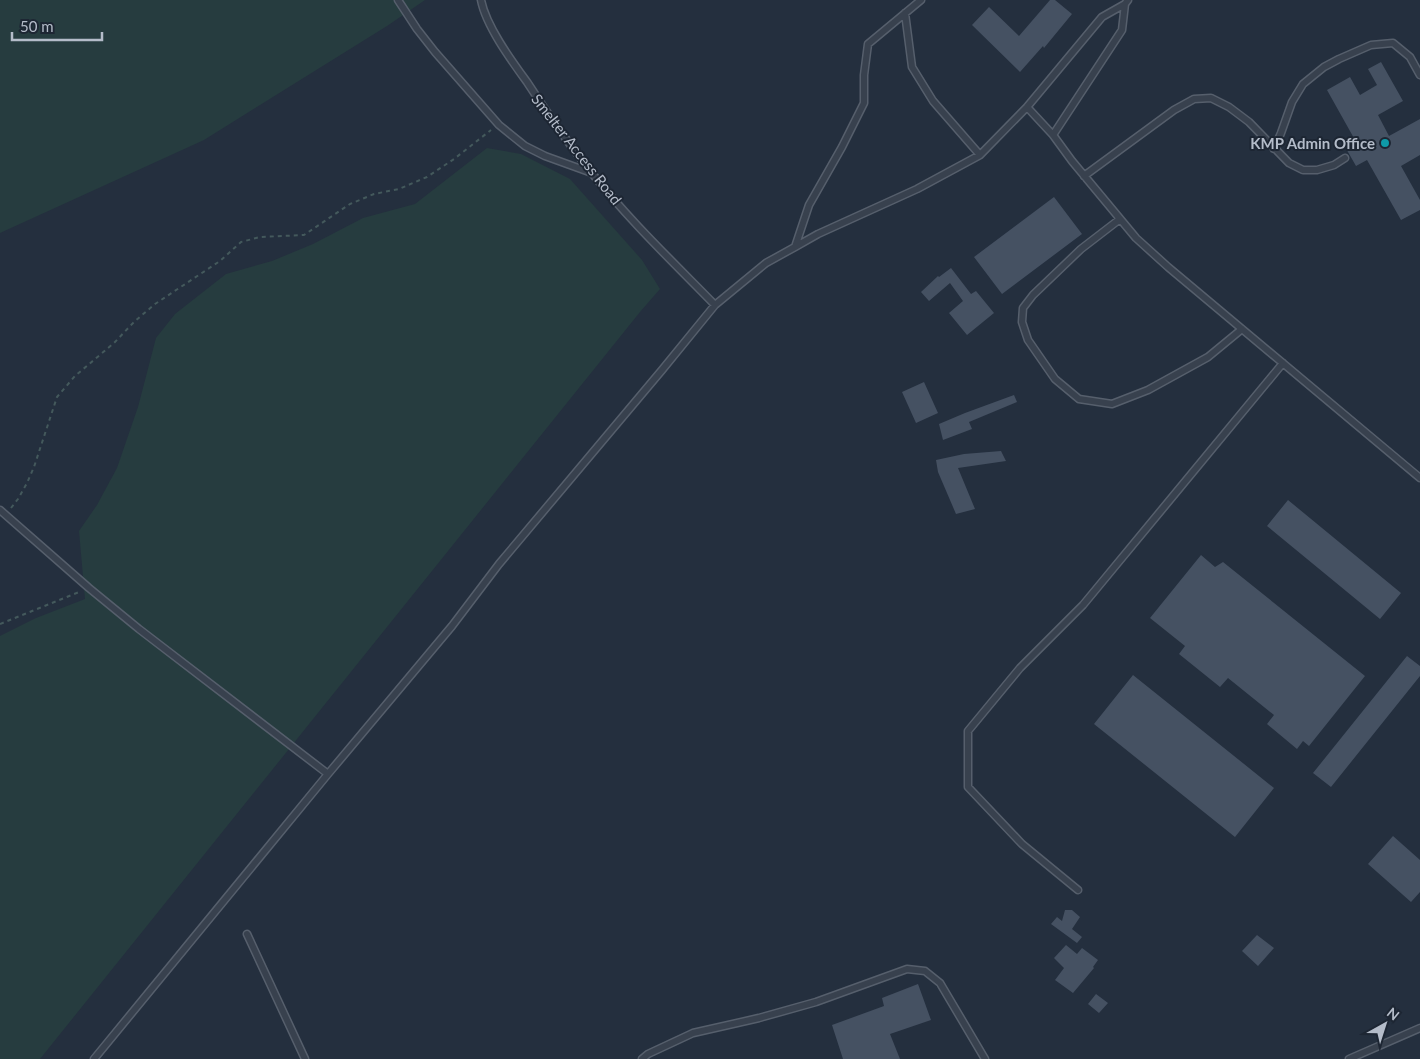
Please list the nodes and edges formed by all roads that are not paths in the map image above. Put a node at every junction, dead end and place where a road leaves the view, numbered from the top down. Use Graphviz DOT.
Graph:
graph roads {
  1 [pos="398,0"];
  2 [pos="481,0"];
  3 [pos="921,0"];
  4 [pos="1126,2"];
  5 [pos="905,14"];
  6 [pos="1420,75"];
  7 [pos="1027,108"];
  8 [pos="1053,135"];
  9 [pos="1274,149"];
  10 [pos="980,155"];
  11 [pos="1346,158"];
  12 [pos="592,173"];
  13 [pos="1084,176"];
  14 [pos="1120,219"];
  15 [pos="795,246"];
  16 [pos="715,305"];
  17 [pos="1242,329"];
  18 [pos="1283,363"];
  19 [pos="1420,478"];
  20 [pos="0,510"];
  21 [pos="328,774"];
  22 [pos="1078,890"];
  23 [pos="247,934"];
  24 [pos="1420,1028"];
  25 [pos="94,1059"];
  26 [pos="305,1059"];
  27 [pos="642,1059"];
  28 [pos="985,1059"];
  29 [pos="1349,1059"];
  1 -- 12 [label="lane"];
  2 -- 12 [label="lane, Smelter Access Road"];
  3 -- 5 [label="lane"];
  4 -- 7 [label="lane"];
  4 -- 8 [label="lane"];
  5 -- 10 [label="lane"];
  5 -- 15 [label="lane"];
  6 -- 9 [label="lane"];
  7 -- 8 [label="lane"];
  7 -- 10 [label="lane"];
  8 -- 13 [label="lane"];
  9 -- 11 [label="lane"];
  9 -- 13 [label="lane"];
  10 -- 15 [label="lane"];
  12 -- 16 [label="lane, Smelter Access Road"];
  13 -- 14 [label="lane"];
  14 -- 17 [label="lane"];
  14 -- 17 [label="lane"];
  15 -- 16 [label="lane"];
  16 -- 21 [label="lane"];
  17 -- 18 [label="lane"];
  18 -- 19 [label="lane"];
  18 -- 22 [label="lane"];
  20 -- 21 [label="lane"];
  21 -- 25 [label="lane"];
  23 -- 26 [label="lane"];
  24 -- 29 [label="lane"];
  27 -- 28 [label="lane"];
}
